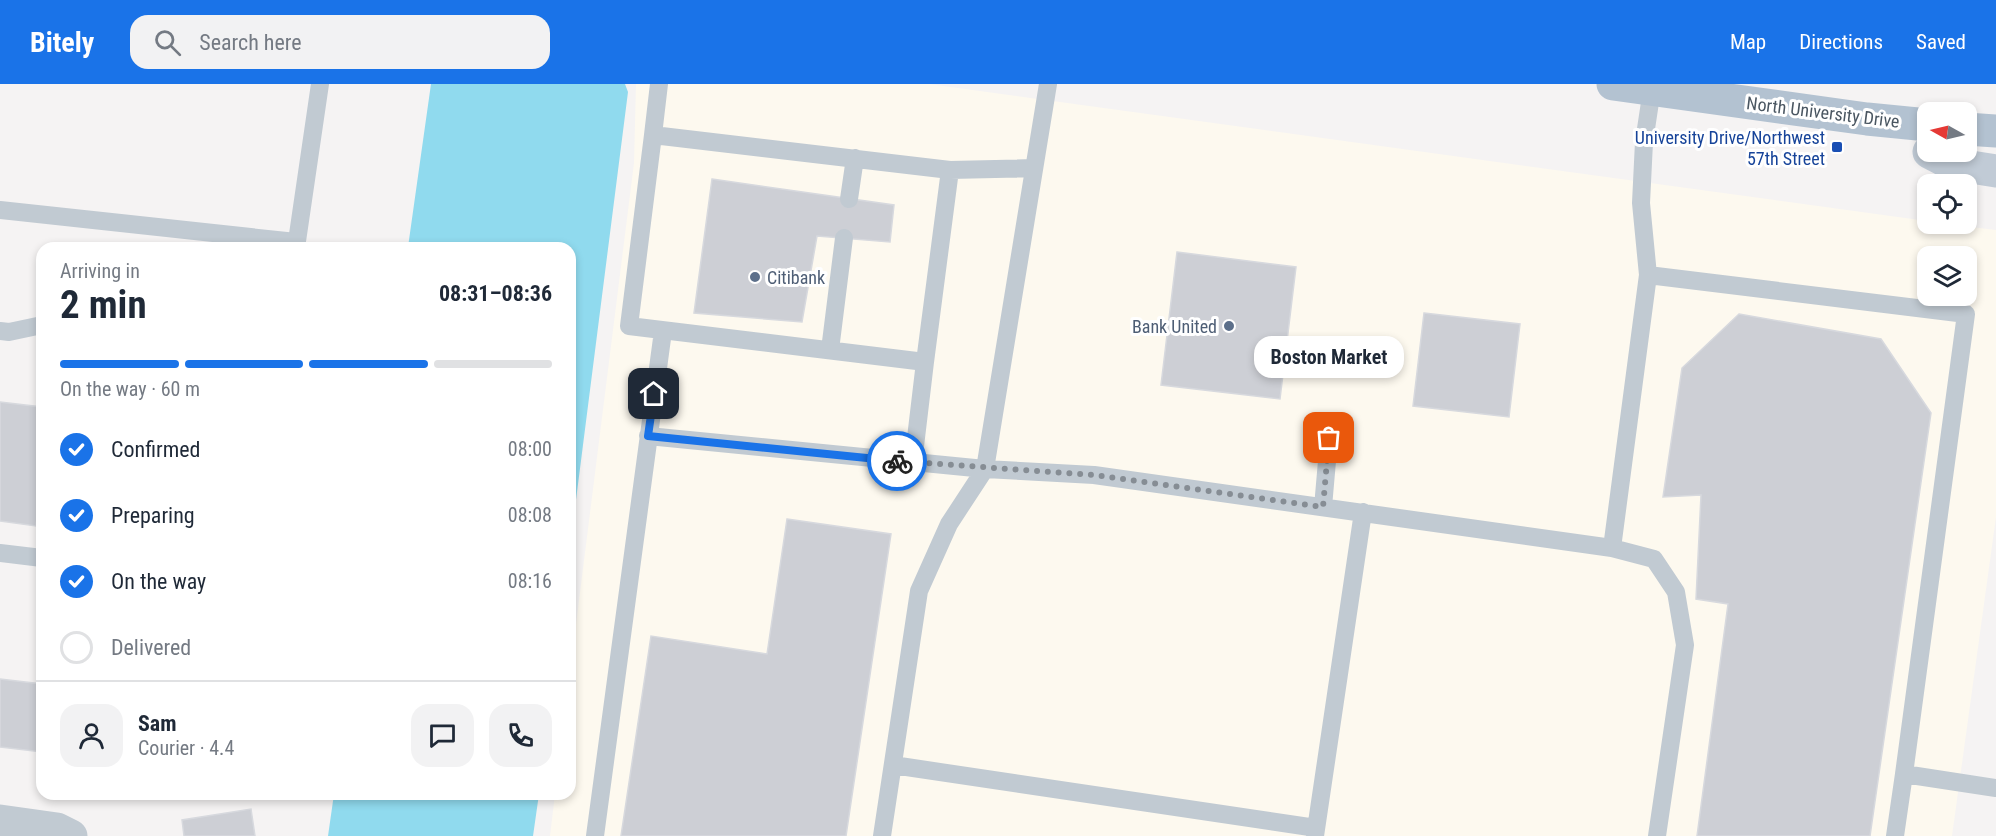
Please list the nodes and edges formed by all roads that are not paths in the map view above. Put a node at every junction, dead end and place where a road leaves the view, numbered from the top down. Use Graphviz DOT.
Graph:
graph roads {
  1 [pos="320,84"];
  2 [pos="659,84"];
  3 [pos="1048,84"];
  4 [pos="1612,84"];
  5 [pos="1655,86"];
  6 [pos="1867,118"];
  7 [pos="1917,124"];
  8 [pos="1977,130"];
  9 [pos="1996,132"];
  10 [pos="653,135"];
  11 [pos="1917,145"];
  12 [pos="855,158"];
  13 [pos="1948,162"];
  14 [pos="1034,168"];
  15 [pos="950,170"];
  16 [pos="1996,171"];
  17 [pos="849,199"];
  18 [pos="0,210"];
  19 [pos="844,238"];
  20 [pos="271,242"];
  21 [pos="296,242"];
  22 [pos="1648,275"];
  23 [pos="36,326"];
  24 [pos="0,331"];
  25 [pos="663,332"];
  26 [pos="830,350"];
  27 [pos="925,362"];
  28 [pos="648,436"];
  29 [pos="1329,438"];
  30 [pos="913,463"];
  31 [pos="985,469"];
  32 [pos="1323,507"];
  33 [pos="1363,512"];
  34 [pos="1612,548"];
  35 [pos="0,553"];
  36 [pos="36,557"];
  37 [pos="892,765"];
  38 [pos="1904,774"];
  39 [pos="1996,788"];
  40 [pos="0,821"];
  41 [pos="1316,832"];
  42 [pos="71,836"];
  43 [pos="595,836"];
  44 [pos="882,836"];
  45 [pos="1657,836"];
  46 [pos="1895,836"];
  1 -- 21 [label="lane"];
  2 -- 10 [label="lane"];
  3 -- 14 [label="lane"];
  4 -- 5 [label="main road, North University Drive"];
  5 -- 6 [label="main road, North University Drive"];
  5 -- 22 [label="lane"];
  6 -- 7 [label="main road, North University Drive"];
  6 -- 11 [label="street"];
  8 -- 9 [label="main road"];
  10 -- 12 [label="lane"];
  10 -- 25 [label="lane"];
  12 -- 15 [label="lane"];
  12 -- 17 [label="lane"];
  13 -- 16 [label="street"];
  14 -- 15 [label="lane"];
  14 -- 31 [label="lane"];
  15 -- 27 [label="lane"];
  18 -- 20 [label="lane"];
  19 -- 26 [label="lane"];
  22 -- 34 [label="lane"];
  22 -- 38 [label="lane"];
  23 -- 24 [label="lane"];
  25 -- 26 [label="lane"];
  25 -- 28 [label="lane"];
  26 -- 27 [label="lane"];
  27 -- 30 [label="lane"];
  28 -- 30 [label="lane"];
  28 -- 43 [label="lane"];
  29 -- 32 [label="lane"];
  30 -- 31 [label="lane"];
  31 -- 32 [label="lane"];
  31 -- 37 [label="lane"];
  32 -- 33 [label="lane"];
  33 -- 34 [label="lane"];
  33 -- 41 [label="lane"];
  34 -- 45 [label="lane"];
  35 -- 36 [label="lane"];
  37 -- 41 [label="lane"];
  37 -- 44 [label="lane"];
  38 -- 39 [label="lane"];
  38 -- 46 [label="lane"];
  40 -- 42 [label="street"];
}
